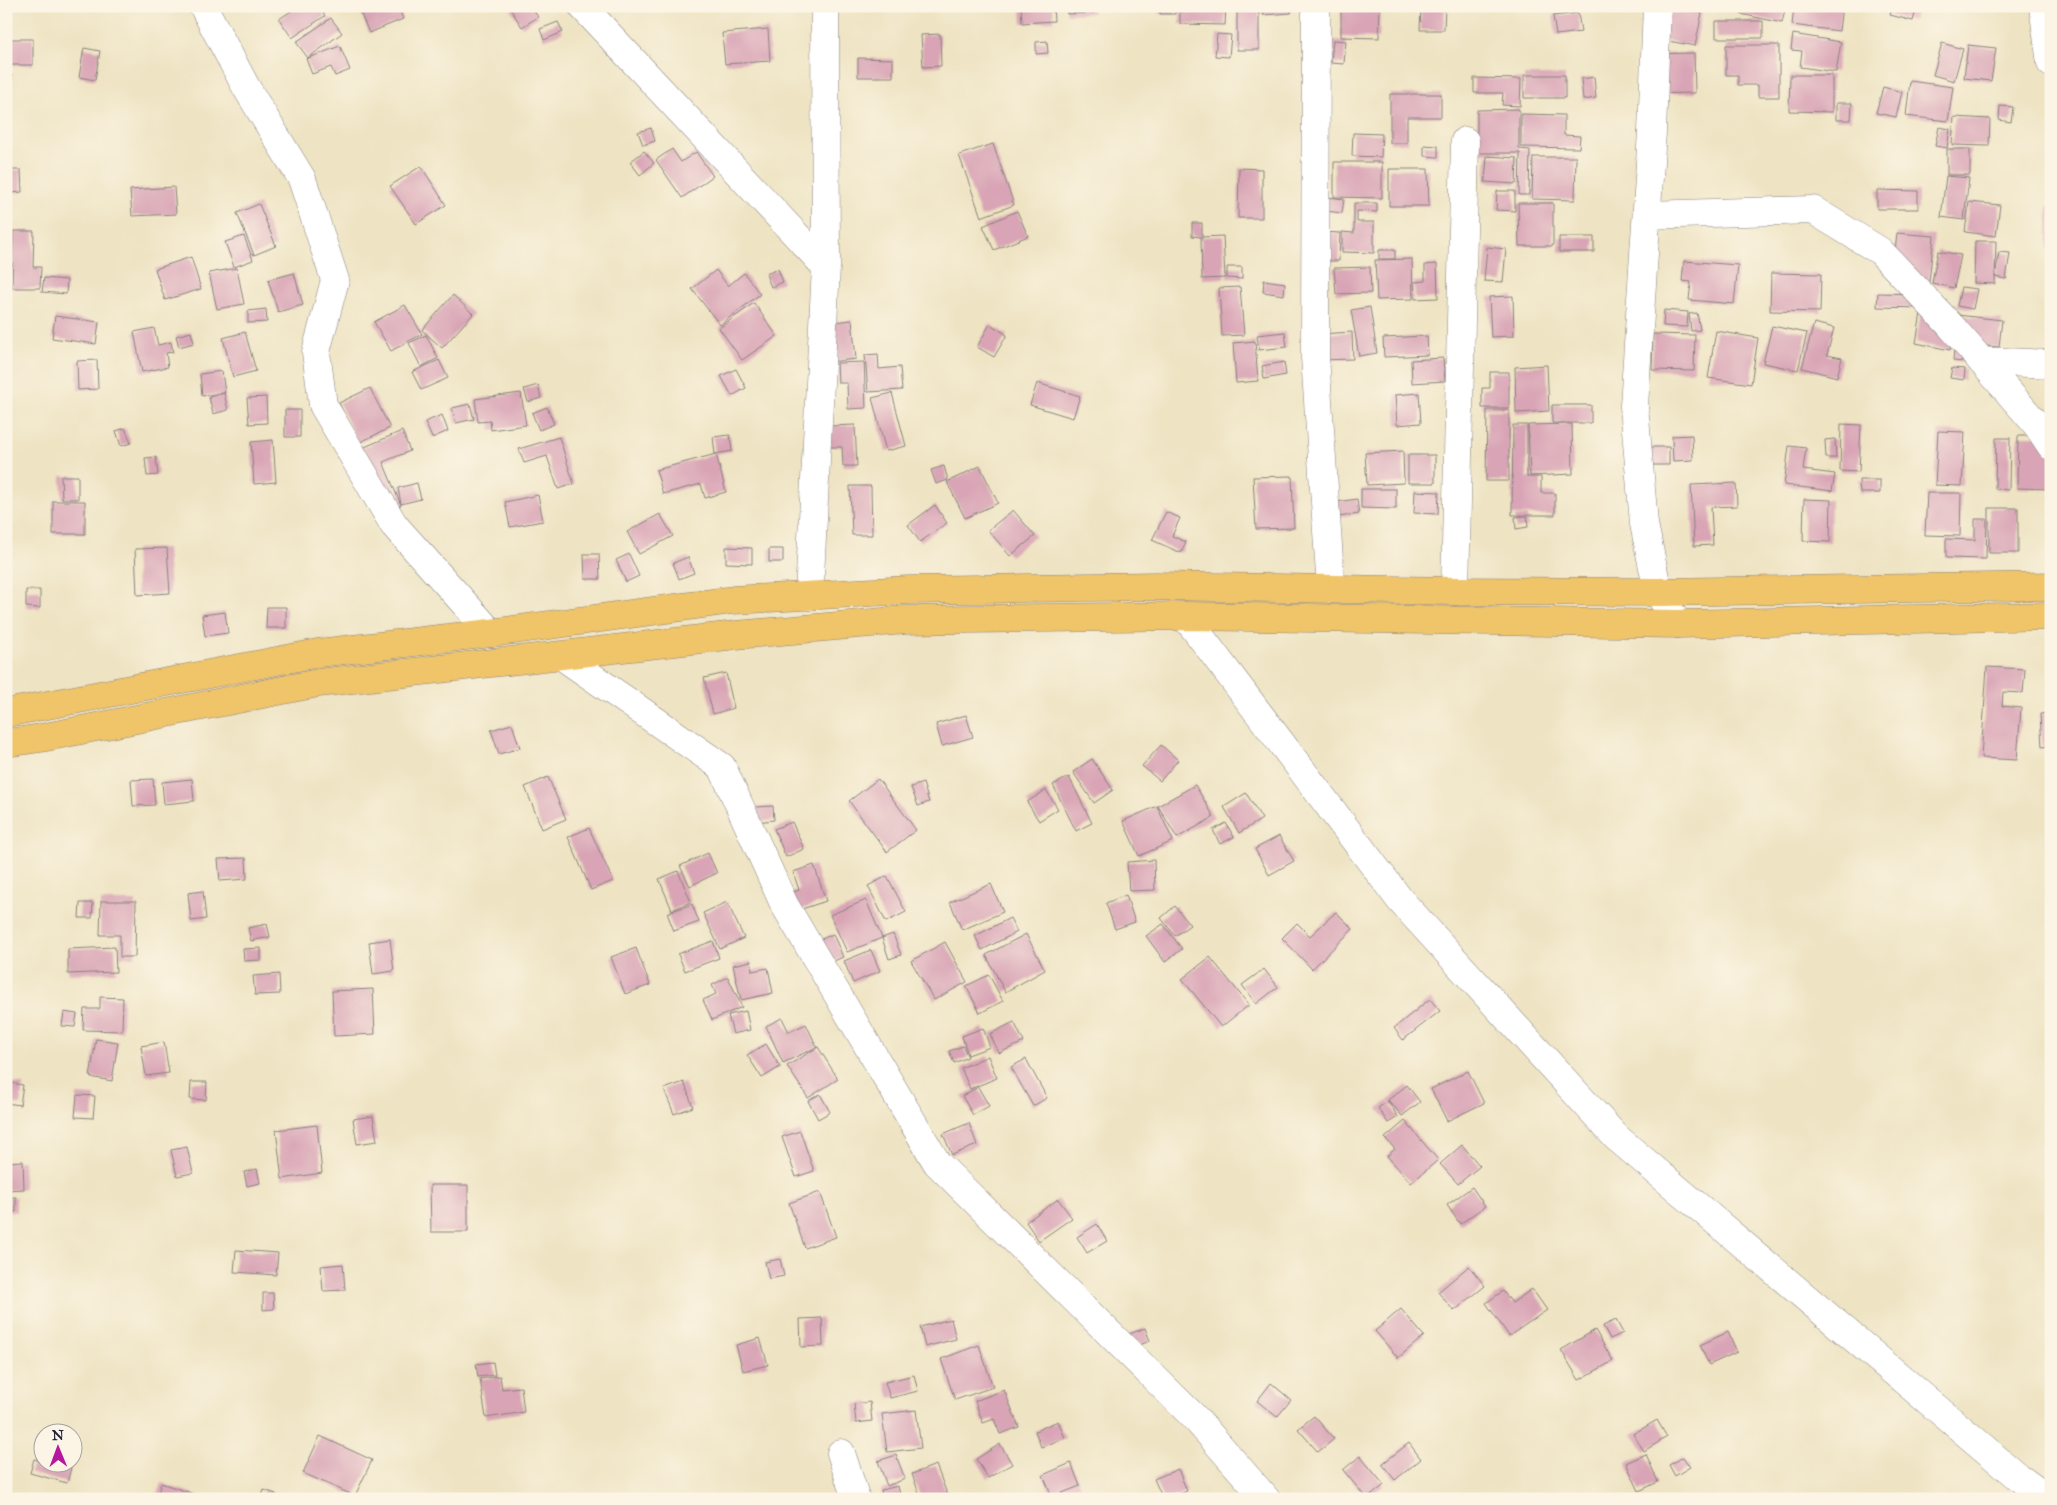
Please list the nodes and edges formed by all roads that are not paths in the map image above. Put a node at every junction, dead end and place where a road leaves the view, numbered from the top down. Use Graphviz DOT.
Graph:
graph roads {
  1 [pos="203,6"];
  2 [pos="582,6"];
  3 [pos="825,6"];
  4 [pos="1316,6"];
  5 [pos="1657,6"];
  6 [pos="2043,6"];
  7 [pos="2051,63"];
  8 [pos="1466,141"];
  9 [pos="1647,215"];
  10 [pos="826,267"];
  11 [pos="1981,361"];
  12 [pos="2051,364"];
  13 [pos="2051,446"];
  14 [pos="2051,586"];
  15 [pos="1331,589"];
  16 [pos="1455,591"];
  17 [pos="1658,592"];
  18 [pos="809,596"];
  19 [pos="1185,616"];
  20 [pos="2051,616"];
  21 [pos="1678,624"];
  22 [pos="491,633"];
  23 [pos="562,656"];
  24 [pos="6,713"];
  25 [pos="6,743"];
  26 [pos="841,1453"];
  27 [pos="856,1499"];
  28 [pos="1266,1499"];
  29 [pos="2048,1499"];
  1 -- 22 [label="street"];
  2 -- 10 [label="street"];
  3 -- 10 [label="street"];
  4 -- 15 [label="street"];
  5 -- 9 [label="street"];
  6 -- 7 [label="street"];
  8 -- 16 [label="street"];
  9 -- 11 [label="street"];
  9 -- 17 [label="street"];
  10 -- 18 [label="street"];
  11 -- 12 [label="street"];
  11 -- 13 [label="street"];
  14 -- 17 [label="main road"];
  15 -- 16 [label="main road"];
  15 -- 18 [label="main road"];
  16 -- 17 [label="main road"];
  17 -- 21 [label="street"];
  18 -- 22 [label="main road"];
  19 -- 21 [label="main road"];
  19 -- 23 [label="main road"];
  19 -- 29 [label="street"];
  20 -- 21 [label="main road"];
  22 -- 24 [label="main road"];
  23 -- 25 [label="main road"];
  23 -- 28 [label="street"];
  26 -- 27 [label="street"];
}
